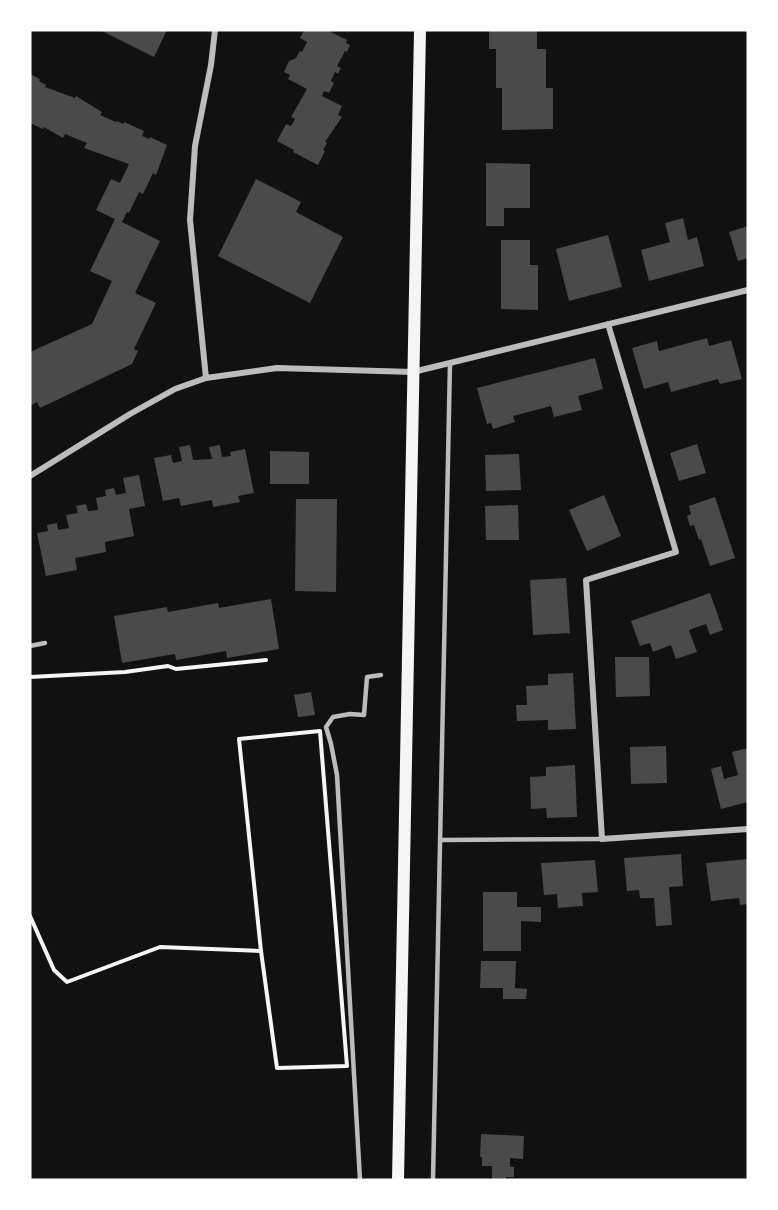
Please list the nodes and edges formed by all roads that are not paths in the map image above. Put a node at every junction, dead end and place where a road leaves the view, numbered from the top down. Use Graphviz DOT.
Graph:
graph roads {
  1 [pos="215,30"];
  2 [pos="420,30"];
  3 [pos="748,290"];
  4 [pos="608,324"];
  5 [pos="450,363"];
  6 [pos="413,372"];
  7 [pos="206,378"];
  8 [pos="30,476"];
  9 [pos="45,643"];
  10 [pos="30,646"];
  11 [pos="381,675"];
  12 [pos="748,829"];
  13 [pos="602,839"];
  14 [pos="441,840"];
  15 [pos="360,1180"];
  16 [pos="398,1180"];
  17 [pos="433,1180"];
  1 -- 7 [label="street"];
  2 -- 6 [label="main road"];
  3 -- 4 [label="street"];
  4 -- 5 [label="street"];
  4 -- 13 [label="street"];
  5 -- 6 [label="street"];
  5 -- 14 [label="lane"];
  6 -- 7 [label="street"];
  6 -- 16 [label="main road"];
  7 -- 8 [label="street"];
  9 -- 10 [label="lane"];
  11 -- 15 [label="lane"];
  12 -- 13 [label="street"];
  13 -- 14 [label="lane"];
  14 -- 17 [label="lane"];
}
